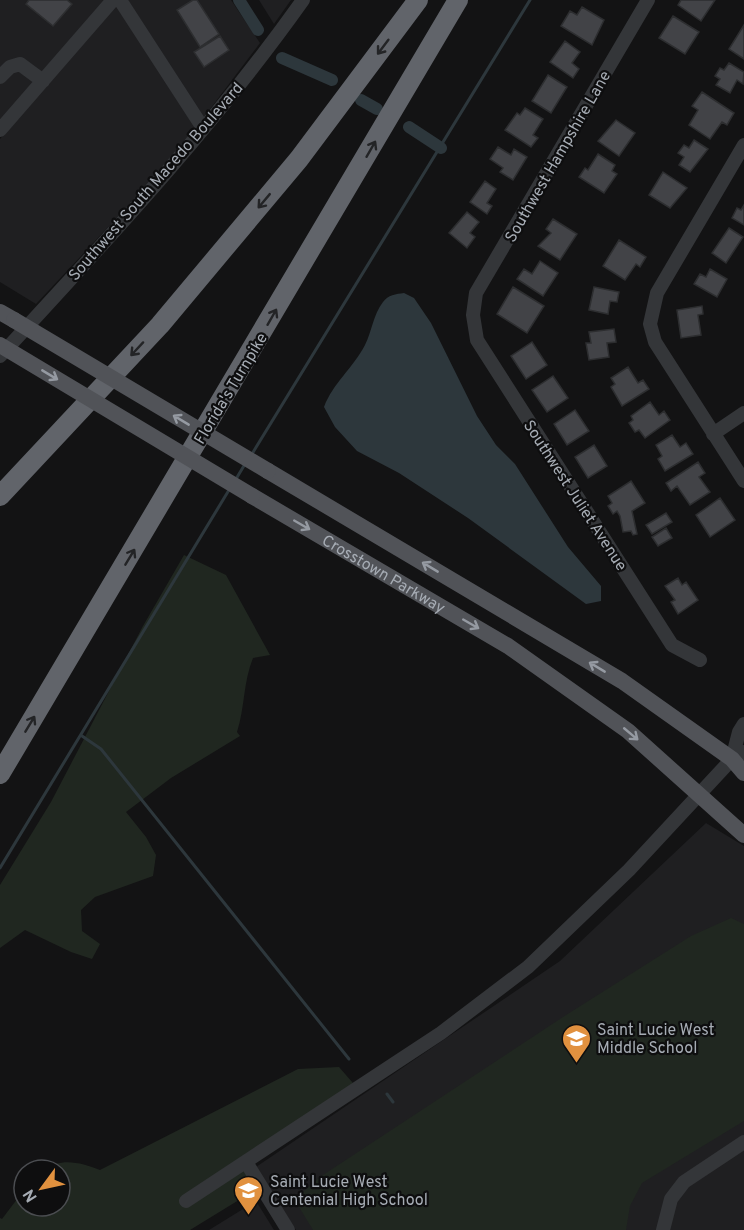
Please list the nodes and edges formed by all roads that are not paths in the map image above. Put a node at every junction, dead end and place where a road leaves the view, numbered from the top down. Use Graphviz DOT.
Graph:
graph roads {
  1 [pos="113,0"];
  2 [pos="120,0"];
  3 [pos="418,0"];
  4 [pos="458,0"];
  5 [pos="648,0"];
  6 [pos="297,2"];
  7 [pos="0,77"];
  8 [pos="43,81"];
  9 [pos="203,128"];
  10 [pos="0,130"];
  11 [pos="744,145"];
  12 [pos="473,315"];
  13 [pos="7,316"];
  14 [pos="0,345"];
  15 [pos="0,356"];
  16 [pos="744,413"];
  17 [pos="713,434"];
  18 [pos="744,481"];
  19 [pos="0,496"];
  20 [pos="700,660"];
  21 [pos="744,724"];
  22 [pos="738,756"];
  23 [pos="744,773"];
  24 [pos="0,774"];
  25 [pos="698,793"];
  26 [pos="744,835"];
  27 [pos="744,1142"];
  28 [pos="246,1162"];
  29 [pos="186,1201"];
  30 [pos="288,1230"];
  31 [pos="663,1230"];
  1 -- 8 [label="street"];
  2 -- 9 [label="street"];
  3 -- 19 [label="highway, one-way"];
  24 -- 4 [label="highway, Florida's Turnpike, one-way"];
  5 -- 12 [label="street, Southwest Hampshire Lane"];
  6 -- 9 [label="street, Southwest South Macedo Boulevard"];
  7 -- 8 [label="street"];
  8 -- 10 [label="street"];
  9 -- 15 [label="street, Southwest South Macedo Boulevard"];
  11 -- 17 [label="street"];
  12 -- 20 [label="street, Southwest Juliet Avenue"];
  22 -- 13 [label="main road, Crosstown Parkway, one-way, bridge"];
  14 -- 25 [label="main road, Crosstown Parkway, one-way, bridge"];
  16 -- 17 [label="street"];
  17 -- 18 [label="street"];
  21 -- 22 [label="street"];
  22 -- 23 [label="main road, Crosstown Parkway"];
  22 -- 25 [label="street"];
  25 -- 26 [label="main road, Crosstown Parkway"];
  25 -- 28 [label="street"];
  27 -- 31 [label="street"];
  28 -- 29 [label="street"];
  28 -- 30 [label="street"];
}
